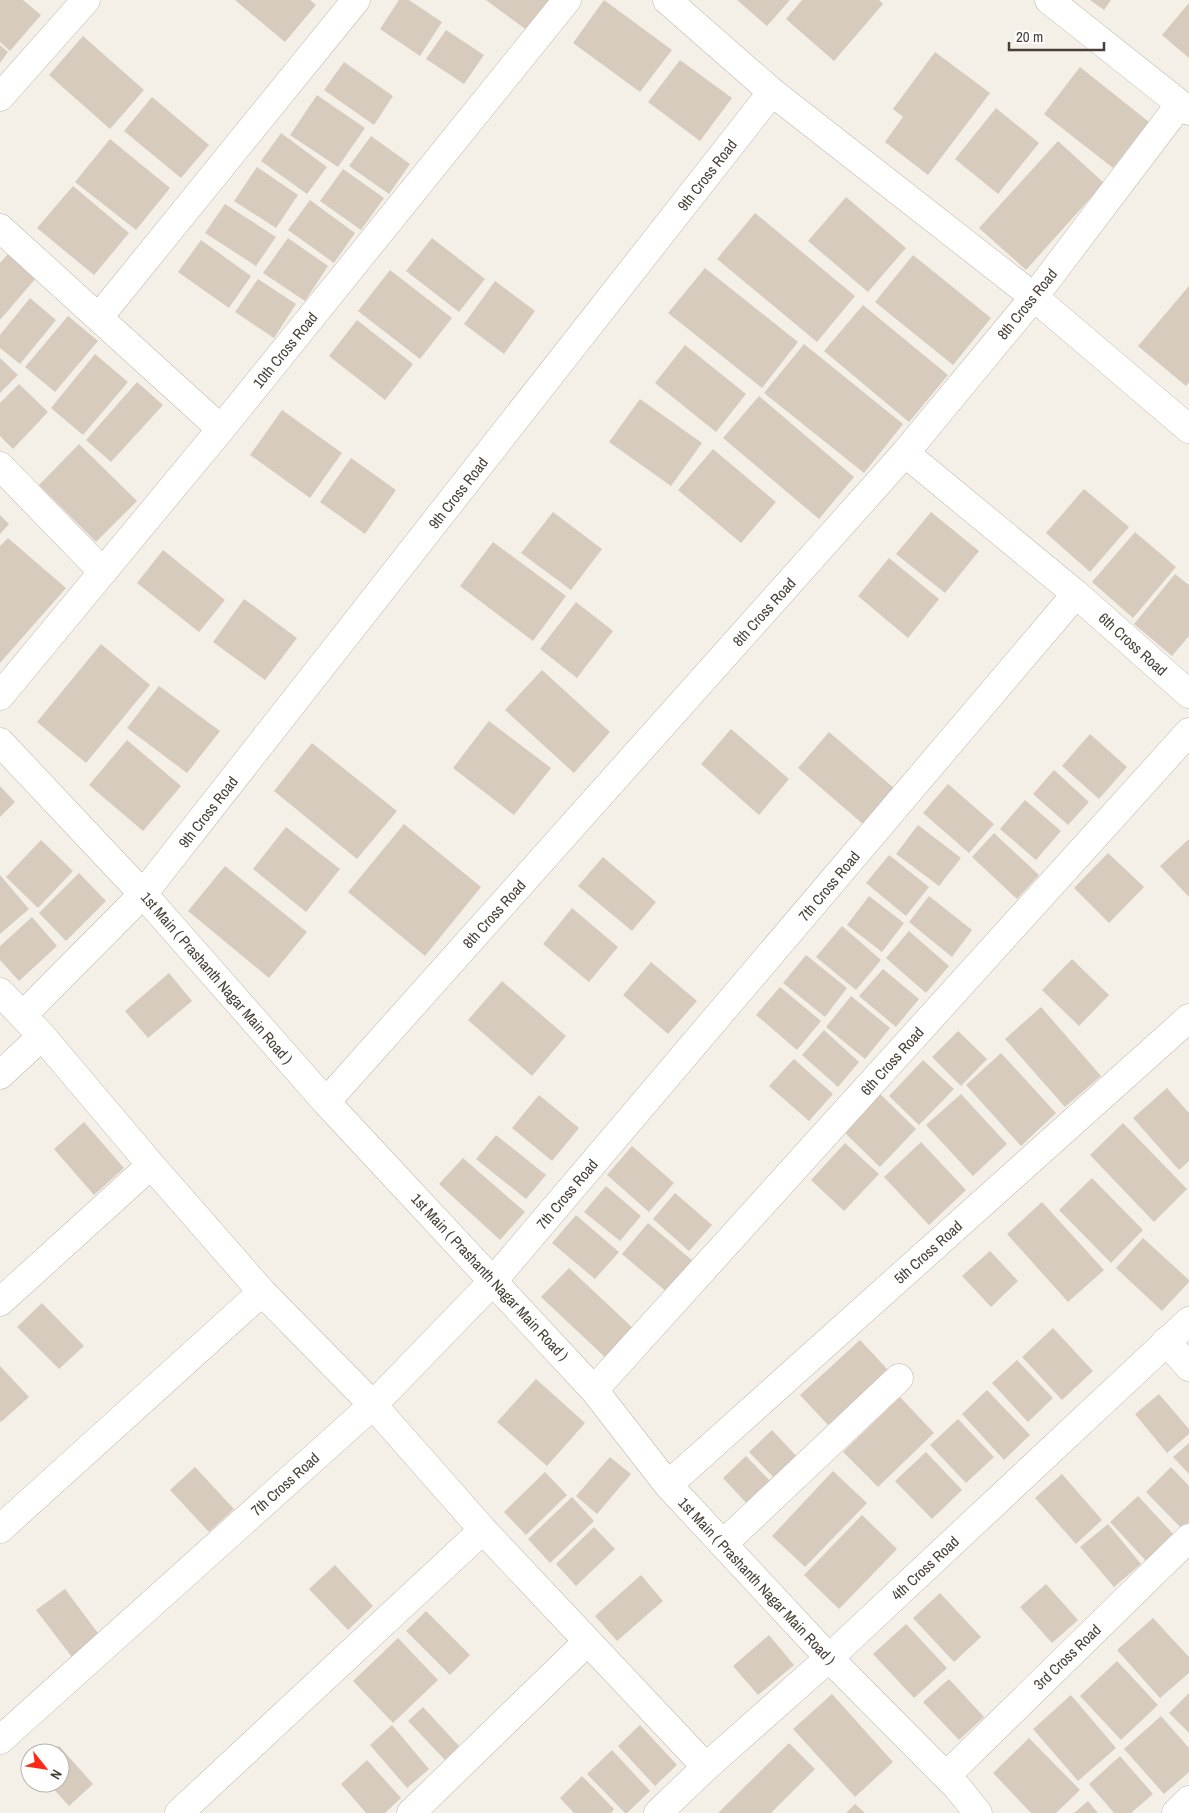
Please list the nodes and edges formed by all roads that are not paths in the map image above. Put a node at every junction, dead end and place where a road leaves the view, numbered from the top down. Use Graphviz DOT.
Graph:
graph roads {
  1 [pos="86,0"];
  2 [pos="356,0"];
  3 [pos="567,0"];
  4 [pos="667,0"];
  5 [pos="1050,0"];
  6 [pos="772,92"];
  7 [pos="0,97"];
  8 [pos="1185,108"];
  9 [pos="0,228"];
  10 [pos="1034,297"];
  11 [pos="99,317"];
  12 [pos="221,429"];
  13 [pos="1189,429"];
  14 [pos="905,453"];
  15 [pos="0,466"];
  16 [pos="103,572"];
  17 [pos="1076,594"];
  18 [pos="1189,694"];
  19 [pos="0,696"];
  20 [pos="1189,732"];
  21 [pos="0,742"];
  22 [pos="143,894"];
  23 [pos="0,992"];
  24 [pos="23,1015"];
  25 [pos="1189,1018"];
  26 [pos="42,1036"];
  27 [pos="0,1075"];
  28 [pos="326,1102"];
  29 [pos="151,1165"];
  30 [pos="493,1280"];
  31 [pos="262,1292"];
  32 [pos="0,1302"];
  33 [pos="1189,1321"];
  34 [pos="1166,1342"];
  35 [pos="1189,1367"];
  36 [pos="899,1378"];
  37 [pos="594,1390"];
  38 [pos="373,1405"];
  39 [pos="668,1485"];
  40 [pos="0,1529"];
  41 [pos="483,1530"];
  42 [pos="1189,1538"];
  43 [pos="723,1544"];
  44 [pos="587,1642"];
  45 [pos="829,1658"];
  46 [pos="0,1740"];
  47 [pos="706,1767"];
  48 [pos="946,1776"];
  49 [pos="1189,1800"];
  50 [pos="179,1813"];
  51 [pos="410,1813"];
  52 [pos="658,1813"];
  53 [pos="978,1813"];
  54 [pos="1176,1813"];
  1 -- 7 [label="street"];
  2 -- 11 [label="street"];
  3 -- 12 [label="street, 10th Cross Road"];
  4 -- 6 [label="street"];
  5 -- 8 [label="street"];
  6 -- 10 [label="street"];
  6 -- 22 [label="street, 9th Cross Road"];
  8 -- 10 [label="street, 8th Cross Road"];
  9 -- 11 [label="street"];
  10 -- 13 [label="street"];
  10 -- 14 [label="street, 8th Cross Road"];
  11 -- 12 [label="street"];
  12 -- 16 [label="street, 10th Cross Road"];
  14 -- 17 [label="street, 6th Cross Road"];
  14 -- 28 [label="street, 8th Cross Road"];
  15 -- 16 [label="street"];
  16 -- 19 [label="street, 10th Cross Road"];
  17 -- 18 [label="street, 6th Cross Road"];
  17 -- 30 [label="street, 7th Cross Road"];
  20 -- 37 [label="street, 6th Cross Road"];
  21 -- 22 [label="street, 1st Main ( Prashanth Nagar Main Road )"];
  22 -- 24 [label="street, 9th Cross Road"];
  22 -- 28 [label="street, 1st Main ( Prashanth Nagar Main Road )"];
  23 -- 24 [label="street"];
  24 -- 26 [label="street"];
  25 -- 39 [label="street, 5th Cross Road"];
  26 -- 27 [label="street"];
  26 -- 29 [label="street"];
  28 -- 30 [label="street, 1st Main ( Prashanth Nagar Main Road )"];
  29 -- 31 [label="street"];
  29 -- 32 [label="street"];
  30 -- 37 [label="street, 1st Main ( Prashanth Nagar Main Road )"];
  30 -- 38 [label="street, 7th Cross Road"];
  31 -- 38 [label="street"];
  31 -- 40 [label="street"];
  33 -- 34 [label="street, 4th Cross Road"];
  34 -- 35 [label="street"];
  34 -- 45 [label="street, 4th Cross Road"];
  36 -- 43 [label="street"];
  37 -- 39 [label="street, 1st Main ( Prashanth Nagar Main Road )"];
  38 -- 41 [label="street"];
  38 -- 46 [label="street, 7th Cross Road"];
  39 -- 43 [label="street, 1st Main ( Prashanth Nagar Main Road )"];
  41 -- 44 [label="street"];
  41 -- 50 [label="street"];
  42 -- 48 [label="street, 3rd Cross Road"];
  43 -- 45 [label="street, 1st Main ( Prashanth Nagar Main Road )"];
  44 -- 47 [label="street"];
  44 -- 51 [label="street"];
  45 -- 47 [label="street, 4th Cross Road"];
  45 -- 48 [label="street, 1st Main ( Prashanth Nagar Main Road )"];
  47 -- 52 [label="street, 4th Cross Road"];
  48 -- 53 [label="street, 1st Main ( Prashanth Nagar Main Road )"];
  49 -- 54 [label="street"];
}
